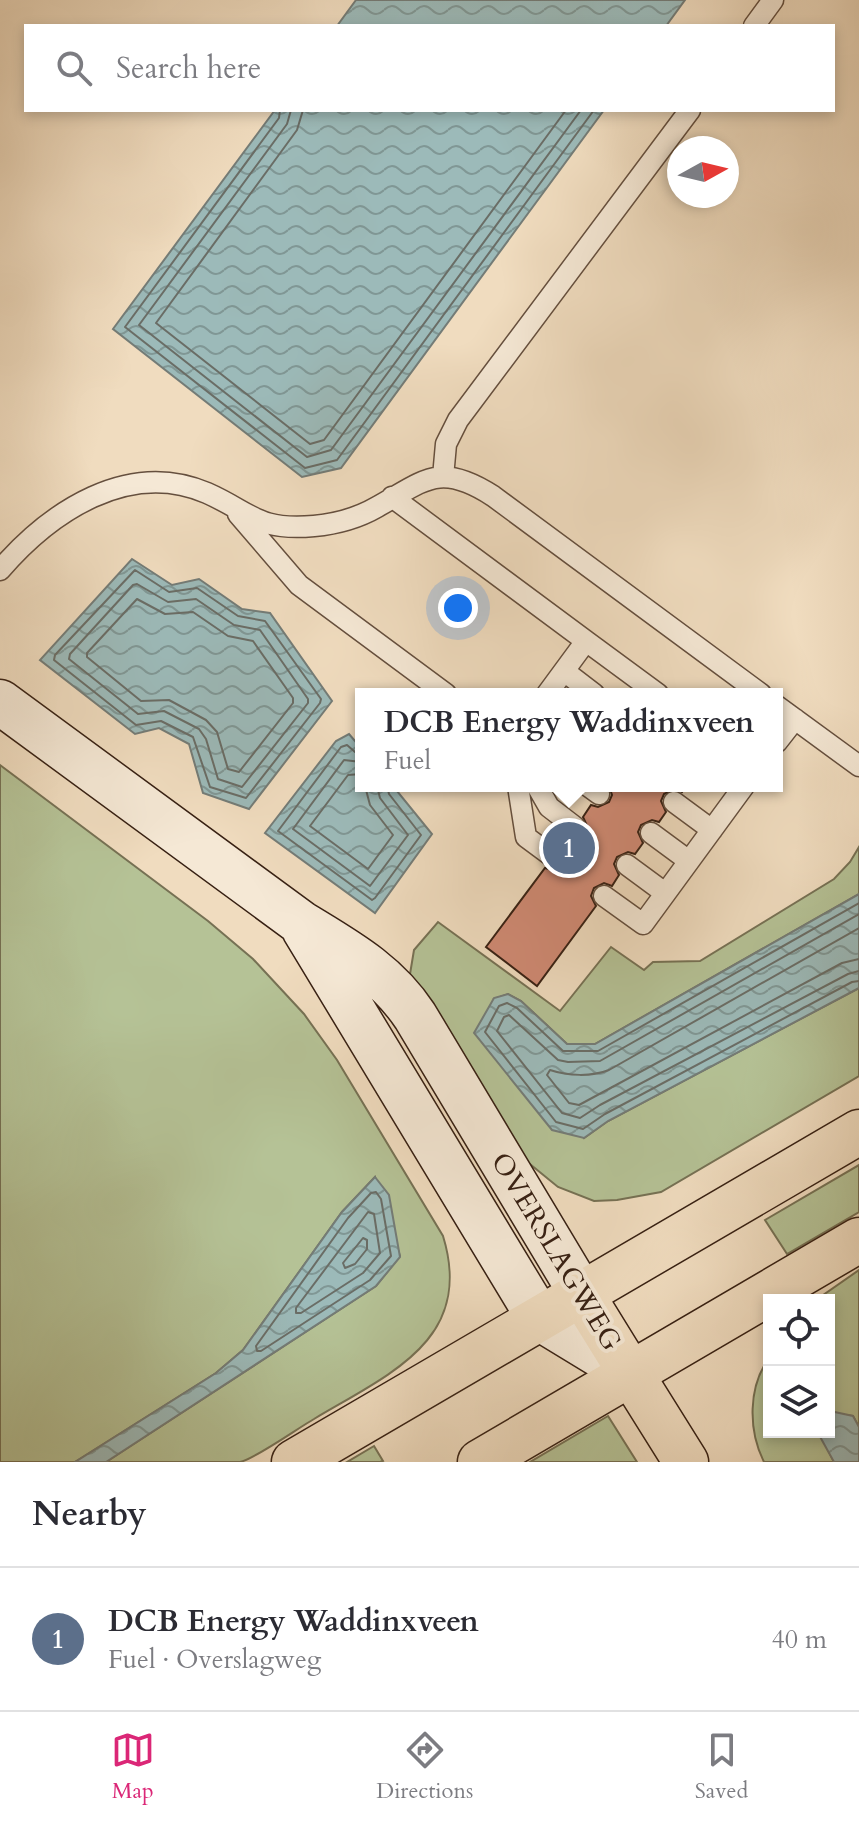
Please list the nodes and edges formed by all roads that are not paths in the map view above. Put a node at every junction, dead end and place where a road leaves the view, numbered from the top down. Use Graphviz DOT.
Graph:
graph roads {
  1 [pos="773,0"];
  2 [pos="755,24"];
  3 [pos="689,112"];
  4 [pos="443,477"];
  5 [pos="392,497"];
  6 [pos="233,508"];
  7 [pos="0,570"];
  8 [pos="586,641"];
  9 [pos="564,671"];
  10 [pos="438,688"];
  11 [pos="551,688"];
  12 [pos="586,688"];
  13 [pos="650,688"];
  14 [pos="753,688"];
  15 [pos="0,702"];
  16 [pos="783,710"];
  17 [pos="795,719"];
  18 [pos="783,734"];
  19 [pos="859,766"];
  20 [pos="519,792"];
  21 [pos="540,792"];
  22 [pos="740,792"];
  23 [pos="674,802"];
  24 [pos="575,827"];
  25 [pos="712,830"];
  26 [pos="651,833"];
  27 [pos="553,857"];
  28 [pos="689,861"];
  29 [pos="627,865"];
  30 [pos="665,893"];
  31 [pos="604,896"];
  32 [pos="301,923"];
  33 [pos="859,1132"];
  34 [pos="859,1240"];
  35 [pos="581,1293"];
  36 [pos="539,1318"];
  37 [pos="631,1374"];
  38 [pos="294,1462"];
  39 [pos="480,1462"];
  40 [pos="686,1462"];
  1 -- 2 [label="lane"];
  3 -- 4 [label="lane"];
  4 -- 5 [label="lane"];
  4 -- 14 [label="lane"];
  5 -- 6 [label="lane"];
  5 -- 8 [label="lane"];
  6 -- 7 [label="lane"];
  6 -- 10 [label="lane"];
  8 -- 9 [label="lane"];
  8 -- 13 [label="lane"];
  9 -- 11 [label="lane"];
  9 -- 12 [label="lane"];
  15 -- 32 [label="street, OVERSLAGWEG"];
  16 -- 17 [label="lane"];
  17 -- 18 [label="lane"];
  17 -- 19 [label="lane"];
  20 -- 27 [label="lane"];
  21 -- 24 [label="lane"];
  22 -- 25 [label="lane"];
  23 -- 25 [label="lane"];
  25 -- 28 [label="lane"];
  26 -- 28 [label="lane"];
  28 -- 30 [label="lane"];
  29 -- 30 [label="lane"];
  30 -- 31 [label="lane"];
  32 -- 35 [label="street, OVERSLAGWEG"];
  32 -- 36 [label="street, OVERSLAGWEG"];
  33 -- 35 [label="main road"];
  34 -- 37 [label="main road"];
  35 -- 36 [label="main road"];
  35 -- 37 [label="main road, OVERSLAGWEG"];
  36 -- 37 [label="street, OVERSLAGWEG"];
  36 -- 38 [label="main road"];
  37 -- 39 [label="main road"];
  37 -- 40 [label="main road"];
}
